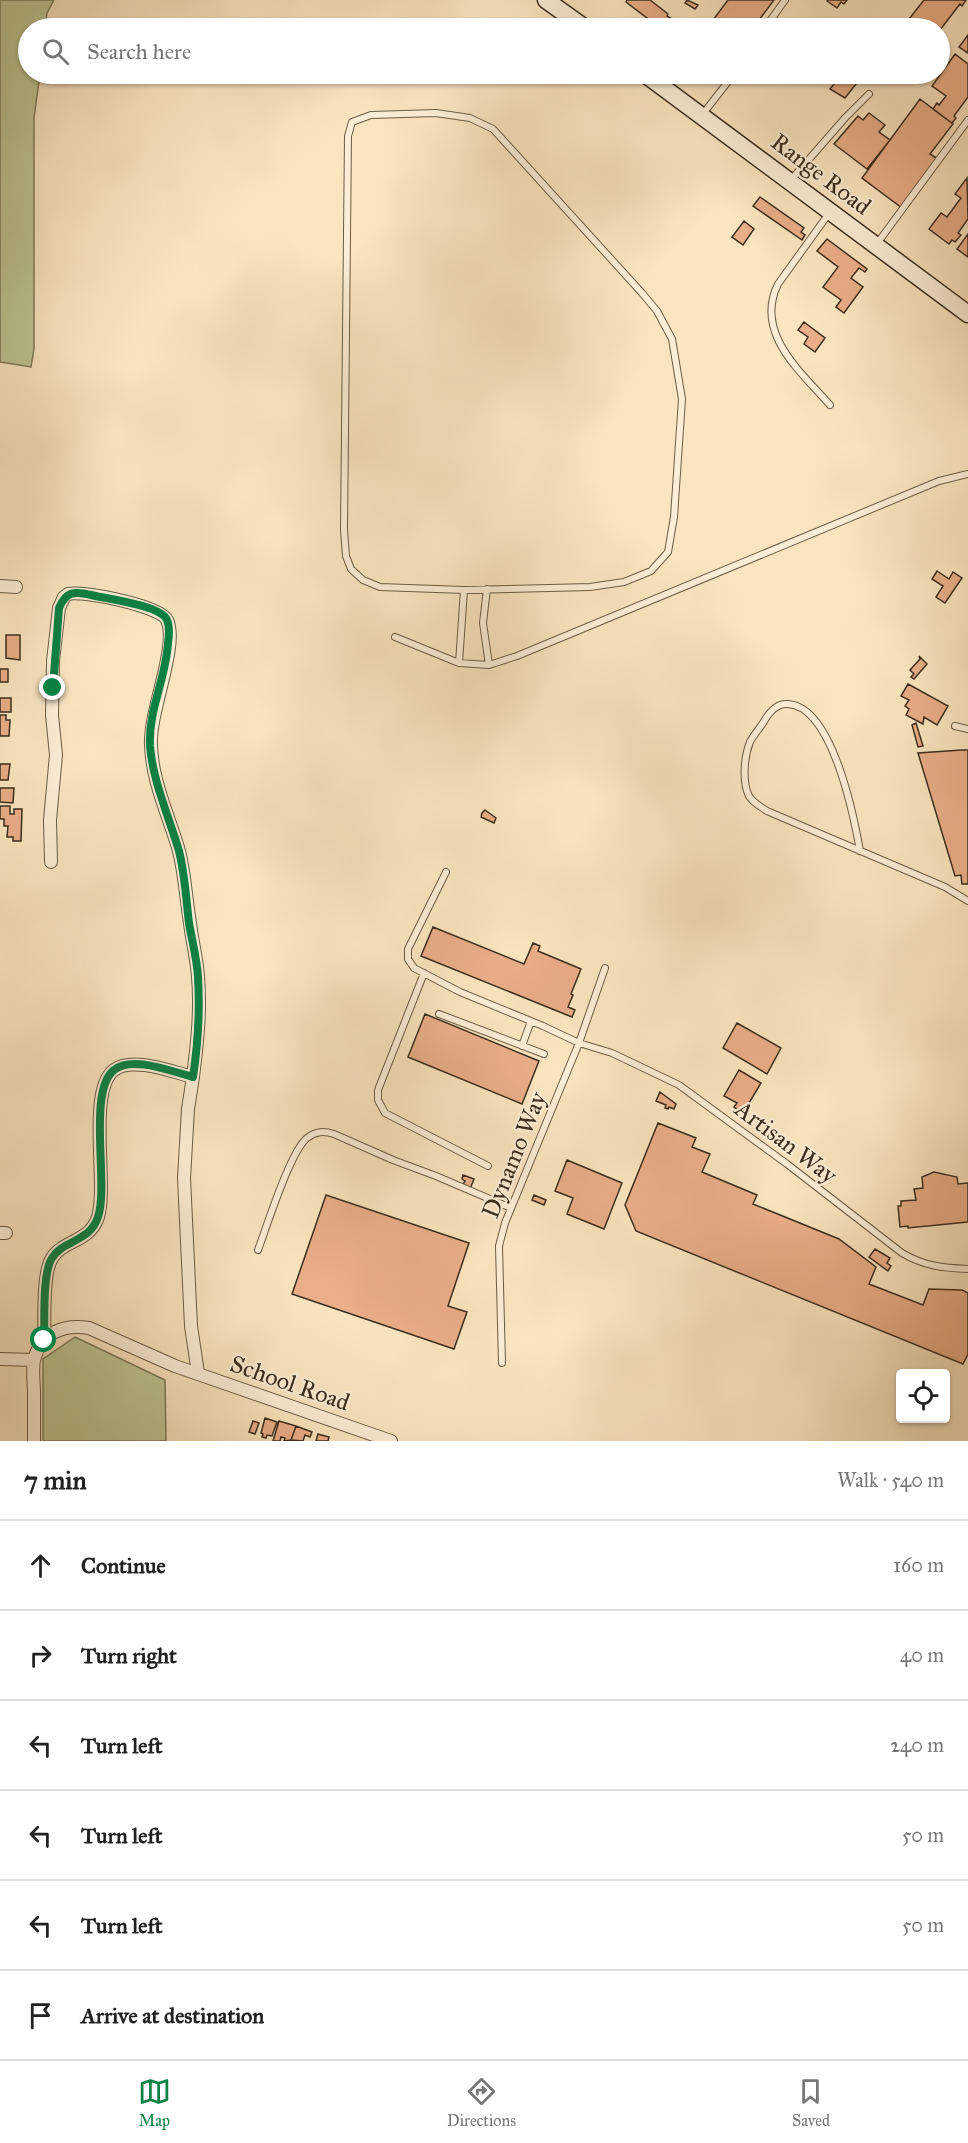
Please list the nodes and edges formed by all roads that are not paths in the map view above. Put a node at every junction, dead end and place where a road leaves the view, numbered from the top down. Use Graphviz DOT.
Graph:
graph roads {
  1 [pos="546,0"];
  2 [pos="785,0"];
  3 [pos="571,18"];
  4 [pos="772,18"];
  5 [pos="659,84"];
  6 [pos="726,84"];
  7 [pos="869,94"];
  8 [pos="702,116"];
  9 [pos="968,120"];
  10 [pos="790,181"];
  11 [pos="830,211"];
  12 [pos="876,245"];
  13 [pos="968,314"];
  14 [pos="830,405"];
  15 [pos="968,474"];
  16 [pos="0,586"];
  17 [pos="16,588"];
  18 [pos="464,590"];
  19 [pos="487,590"];
  20 [pos="395,637"];
  21 [pos="459,663"];
  22 [pos="489,665"];
  23 [pos="955,726"];
  24 [pos="968,729"];
  25 [pos="860,851"];
  26 [pos="51,862"];
  27 [pos="446,872"];
  28 [pos="968,901"];
  29 [pos="605,968"];
  30 [pos="424,973"];
  31 [pos="439,1014"];
  32 [pos="531,1021"];
  33 [pos="579,1043"];
  34 [pos="522,1046"];
  35 [pos="544,1054"];
  36 [pos="193,1077"];
  37 [pos="488,1166"];
  38 [pos="511,1208"];
  39 [pos="258,1250"];
  40 [pos="968,1269"];
  41 [pos="44,1340"];
  42 [pos="0,1359"];
  43 [pos="34,1360"];
  44 [pos="502,1363"];
  45 [pos="198,1373"];
  46 [pos="34,1441"];
  47 [pos="391,1441"];
  1 -- 3 [label="main road"];
  2 -- 4 [label="lane"];
  5 -- 8 [label="main road, Range Road"];
  6 -- 8 [label="lane"];
  7 -- 10 [label="lane"];
  8 -- 10 [label="main road, Range Road"];
  9 -- 12 [label="lane"];
  10 -- 11 [label="main road, Range Road"];
  11 -- 12 [label="main road, Range Road"];
  11 -- 14 [label="lane"];
  12 -- 13 [label="main road, Range Road"];
  15 -- 22 [label="lane"];
  16 -- 17 [label="street"];
  18 -- 19 [label="lane"];
  18 -- 19 [label="lane"];
  18 -- 21 [label="lane"];
  19 -- 22 [label="lane"];
  20 -- 21 [label="lane"];
  21 -- 22 [label="lane"];
  23 -- 24 [label="lane"];
  25 -- 25 [label="lane"];
  25 -- 28 [label="lane"];
  26 -- 36 [label="street"];
  27 -- 30 [label="lane"];
  29 -- 33 [label="lane, Dynamo Way"];
  30 -- 32 [label="lane, Artisan Way"];
  30 -- 37 [label="lane"];
  31 -- 34 [label="lane"];
  32 -- 33 [label="lane, Artisan Way"];
  32 -- 34 [label="lane"];
  33 -- 38 [label="lane, Dynamo Way"];
  33 -- 40 [label="lane, Artisan Way"];
  34 -- 35 [label="lane"];
  36 -- 41 [label="street"];
  36 -- 45 [label="street"];
  38 -- 39 [label="lane"];
  38 -- 44 [label="lane, Dynamo Way"];
  41 -- 43 [label="street"];
  41 -- 45 [label="street, School Road"];
  42 -- 43 [label="street"];
  43 -- 46 [label="street"];
  45 -- 47 [label="street, School Road"];
}
